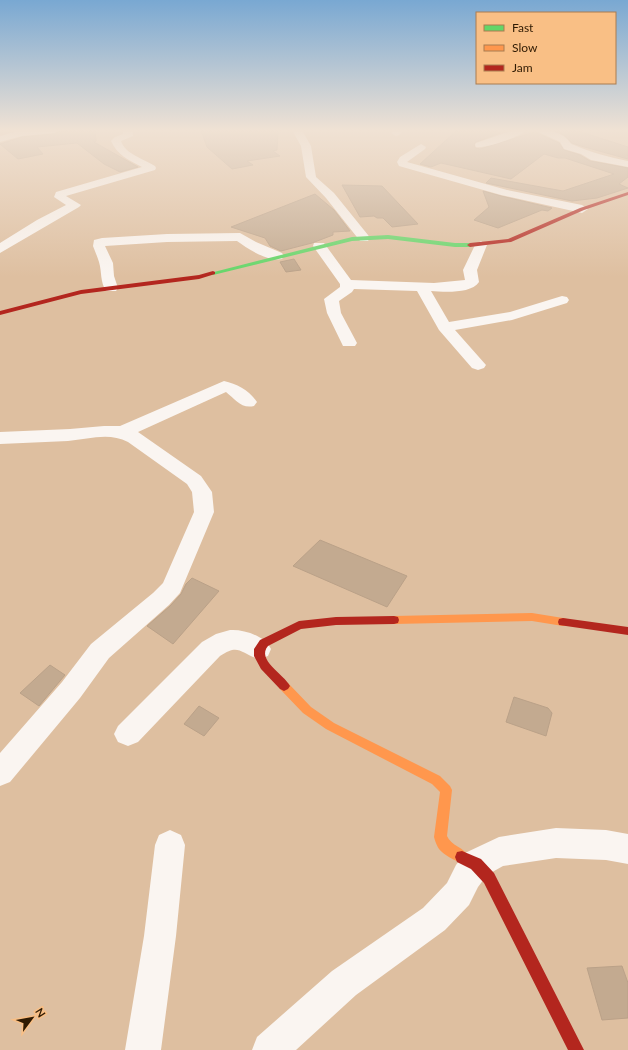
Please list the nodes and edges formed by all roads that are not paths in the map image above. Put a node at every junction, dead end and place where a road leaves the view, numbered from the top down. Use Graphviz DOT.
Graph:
graph roads {
  1 [pos="112,179"];
  2 [pos="313,179"];
  3 [pos="456,179"];
  4 [pos="628,193"];
  5 [pos="582,209"];
  6 [pos="364,238"];
  7 [pos="481,245"];
  8 [pos="319,246"];
  9 [pos="0,249"];
  10 [pos="277,256"];
  11 [pos="347,284"];
  12 [pos="422,287"];
  13 [pos="111,288"];
  14 [pos="562,300"];
  15 [pos="0,313"];
  16 [pos="444,327"];
  17 [pos="349,343"];
  18 [pos="478,365"];
  19 [pos="248,402"];
  20 [pos="123,432"];
  21 [pos="0,438"];
  22 [pos="628,631"];
  23 [pos="259,649"];
  24 [pos="128,734"];
  25 [pos="0,773"];
  26 [pos="170,845"];
  27 [pos="628,849"];
  28 [pos="476,864"];
  29 [pos="143,1050"];
  30 [pos="270,1050"];
  31 [pos="576,1050"];
  1 -- 9 [label="street"];
  2 -- 6 [label="street"];
  3 -- 5 [label="street"];
  4 -- 5 [label="street"];
  5 -- 7 [label="street"];
  6 -- 7 [label="street"];
  6 -- 8 [label="street"];
  7 -- 12 [label="street"];
  8 -- 10 [label="street"];
  8 -- 11 [label="street"];
  10 -- 13 [label="street"];
  10 -- 13 [label="street"];
  11 -- 12 [label="street"];
  11 -- 17 [label="street"];
  12 -- 16 [label="street"];
  13 -- 15 [label="street"];
  14 -- 16 [label="street"];
  16 -- 18 [label="street"];
  19 -- 20 [label="street"];
  20 -- 21 [label="street"];
  20 -- 25 [label="street"];
  22 -- 23 [label="street"];
  23 -- 24 [label="street"];
  23 -- 28 [label="street"];
  26 -- 29 [label="street"];
  27 -- 28 [label="street"];
  28 -- 30 [label="street"];
  28 -- 31 [label="street"];
}
